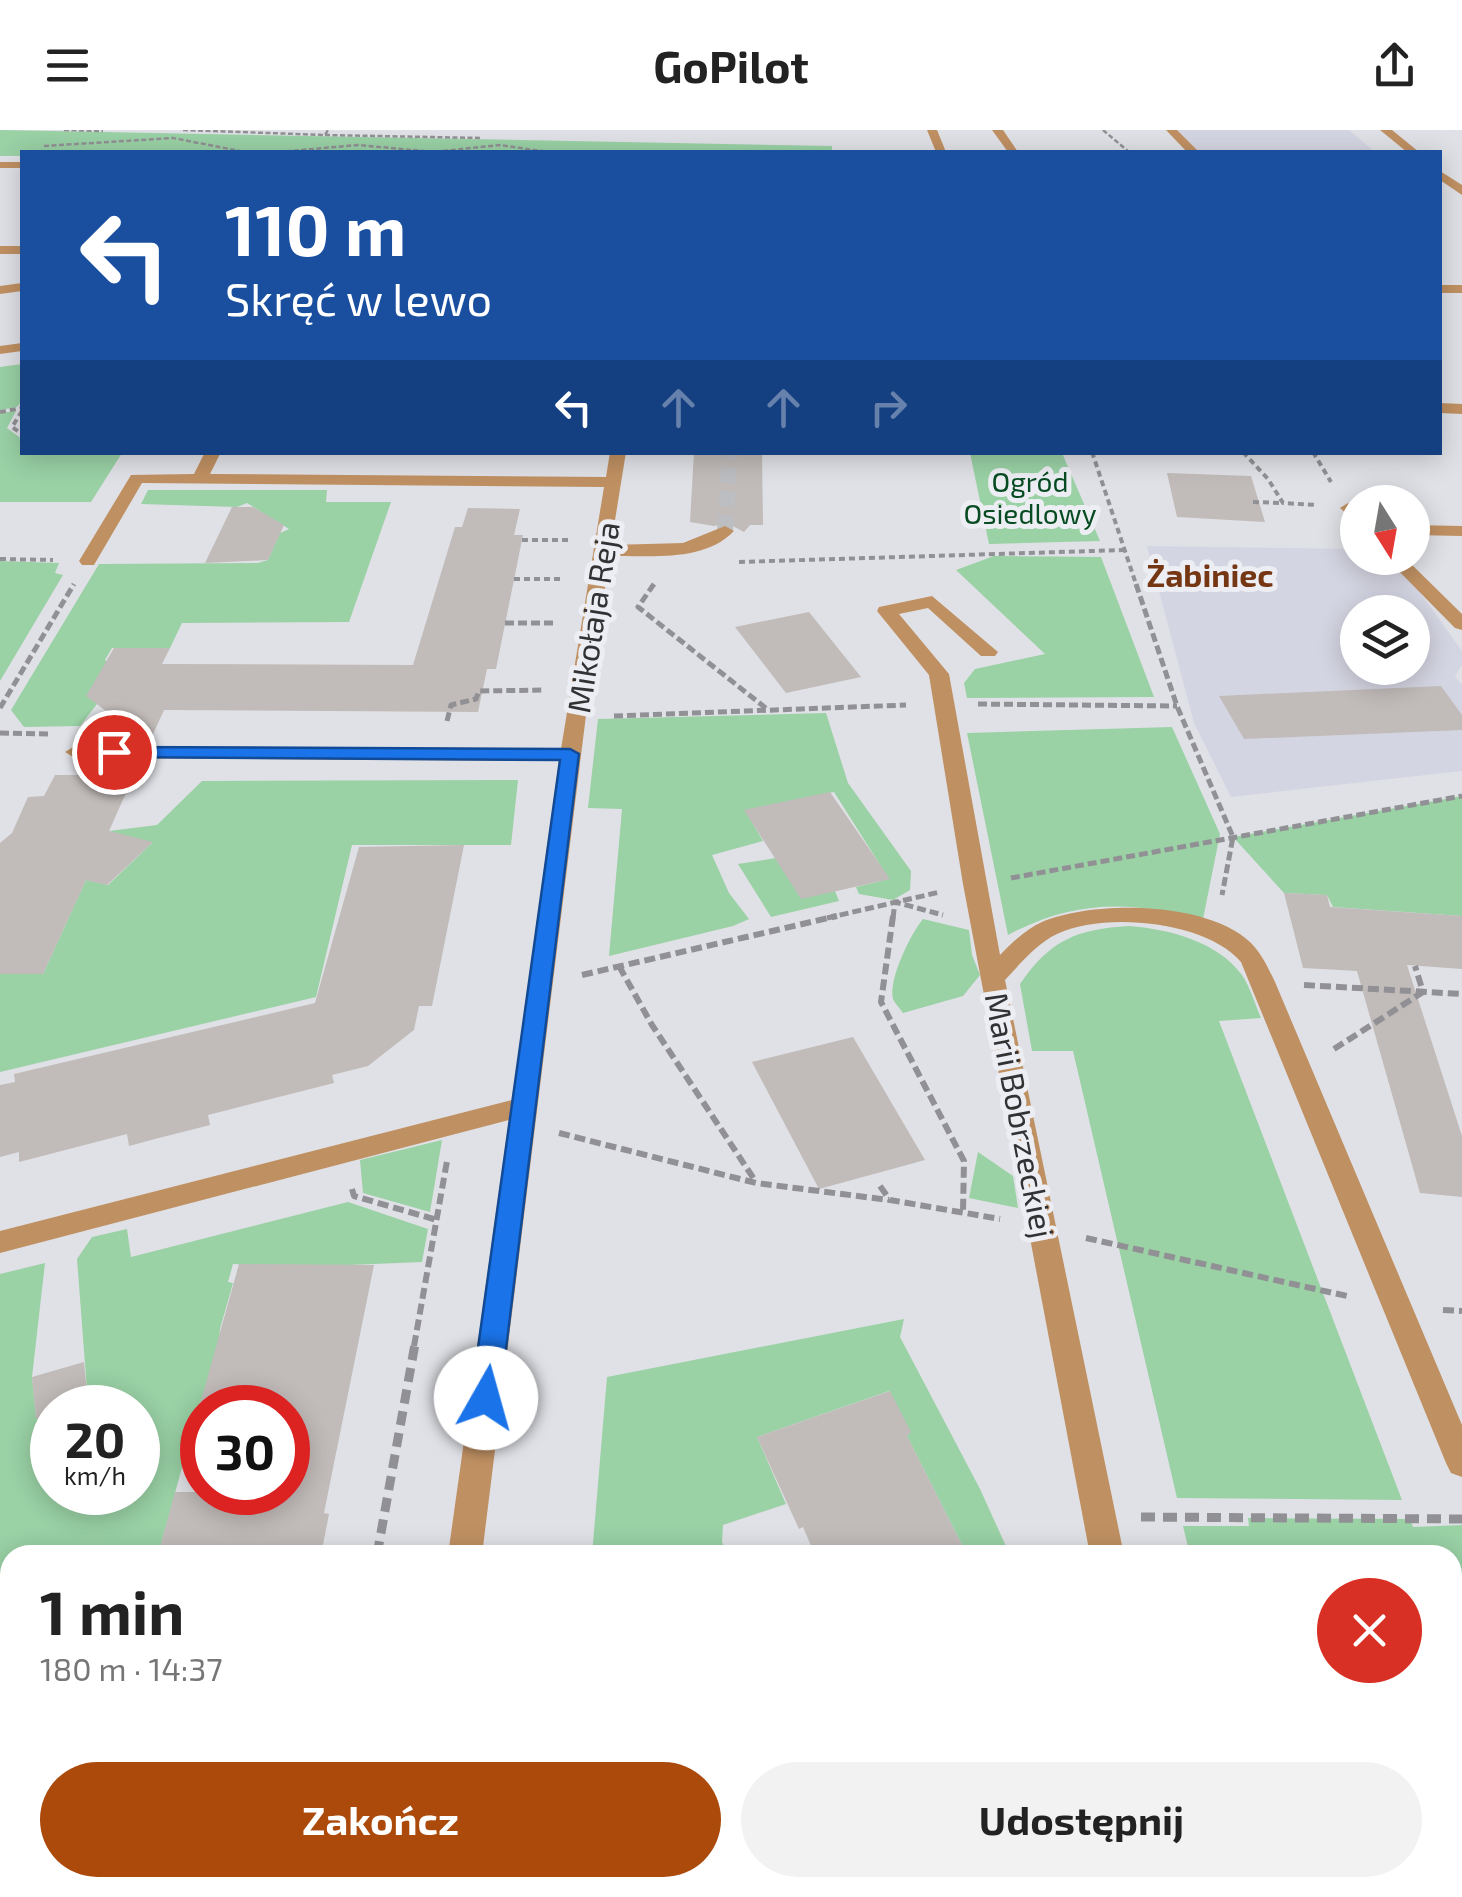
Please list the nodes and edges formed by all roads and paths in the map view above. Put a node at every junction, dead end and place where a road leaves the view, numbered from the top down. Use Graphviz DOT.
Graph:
graph roads {
  1 [pos="64,130"];
  2 [pos="182,130"];
  3 [pos="426,130"];
  4 [pos="1103,130"];
  5 [pos="1170,130"];
  6 [pos="1385,130"];
  7 [pos="103,131"];
  8 [pos="326,132"];
  9 [pos="421,136"];
  10 [pos="482,138"];
  11 [pos="40,146"];
  12 [pos="235,150"];
  13 [pos="305,150"];
  14 [pos="409,150"];
  15 [pos="450,150"];
  16 [pos="536,150"];
  17 [pos="1127,150"];
  18 [pos="1191,150"];
  19 [pos="1410,150"];
  20 [pos="20,413"];
  21 [pos="20,433"];
  22 [pos="211,455"];
  23 [pos="618,455"];
  24 [pos="1093,455"];
  25 [pos="1245,455"];
  26 [pos="199,478"];
  27 [pos="614,482"];
  28 [pos="1253,502"];
  29 [pos="1283,503"];
  30 [pos="1340,512"];
  31 [pos="1430,530"];
  32 [pos="725,531"];
  33 [pos="1462,531"];
  34 [pos="522,540"];
  35 [pos="592,545"];
  36 [pos="1122,550"];
  37 [pos="0,559"];
  38 [pos="88,560"];
  39 [pos="64,561"];
  40 [pos="727,562"];
  41 [pos="1412,575"];
  42 [pos="658,578"];
  43 [pos="514,579"];
  44 [pos="578,579"];
  45 [pos="504,623"];
  46 [pos="571,624"];
  47 [pos="1462,624"];
  48 [pos="988,652"];
  49 [pos="944,704"];
  50 [pos="1177,706"];
  51 [pos="768,710"];
  52 [pos="575,717"];
  53 [pos="0,733"];
  54 [pos="60,734"];
  55 [pos="443,737"];
  56 [pos="76,752"];
  57 [pos="570,754"];
  58 [pos="896,902"];
  59 [pos="1215,931"];
  60 [pos="619,966"];
  61 [pos="1414,966"];
  62 [pos="994,976"];
  63 [pos="1263,982"];
  64 [pos="1423,992"];
  65 [pos="1462,994"];
  66 [pos="1299,1071"];
  67 [pos="522,1116"];
  68 [pos="454,1126"];
  69 [pos="344,1154"];
  70 [pos="756,1183"];
  71 [pos="880,1186"];
  72 [pos="890,1200"];
  73 [pos="963,1211"];
  74 [pos="437,1220"];
  75 [pos="1044,1228"];
  76 [pos="0,1242"];
  77 [pos="1397,1307"];
  78 [pos="1462,1312"];
  79 [pos="1462,1462"];
  80 [pos="1100,1517"];
  81 [pos="1462,1519"];
  82 [pos="379,1545"];
  83 [pos="466,1545"];
  84 [pos="1106,1545"];
  1 -- 7 [label="path"];
  2 -- 8 [label="path"];
  3 -- 9 [label="path"];
  4 -- 17 [label="path"];
  5 -- 18 [label="street"];
  6 -- 19 [label="street"];
  8 -- 9 [label="path"];
  9 -- 10 [label="path"];
  11 -- 12 [label="path"];
  13 -- 14 [label="path"];
  15 -- 16 [label="path"];
  20 -- 21 [label="path"];
  22 -- 26 [label="street"];
  23 -- 27 [label="street, Mikołaja Reja"];
  24 -- 36 [label="path"];
  25 -- 29 [label="path"];
  26 -- 27 [label="street"];
  26 -- 38 [label="street"];
  27 -- 35 [label="street, Mikołaja Reja"];
  28 -- 29 [label="path"];
  29 -- 30 [label="path"];
  31 -- 33 [label="street"];
  32 -- 35 [label="street"];
  34 -- 35 [label="path"];
  35 -- 52 [label="street, Mikołaja Reja"];
  36 -- 40 [label="path"];
  36 -- 50 [label="path"];
  37 -- 39 [label="path"];
  41 -- 47 [label="street"];
  42 -- 51 [label="path"];
  43 -- 44 [label="path"];
  45 -- 46 [label="path"];
  48 -- 49 [label="street, Marii Bobrzeckiej"];
  49 -- 50 [label="path"];
  49 -- 51 [label="path"];
  49 -- 62 [label="street, Marii Bobrzeckiej"];
  50 -- 59 [label="path"];
  51 -- 52 [label="path"];
  52 -- 55 [label="path"];
  52 -- 57 [label="street, Mikołaja Reja"];
  53 -- 54 [label="path"];
  56 -- 57 [label="street"];
  57 -- 67 [label="street, Mikołaja Reja"];
  58 -- 73 [label="path"];
  59 -- 62 [label="street"];
  59 -- 63 [label="street"];
  60 -- 70 [label="path"];
  61 -- 64 [label="path"];
  62 -- 75 [label="street, Marii Bobrzeckiej"];
  63 -- 64 [label="path"];
  63 -- 66 [label="street"];
  64 -- 65 [label="path"];
  64 -- 66 [label="path"];
  66 -- 77 [label="street"];
  67 -- 68 [label="street"];
  67 -- 70 [label="path"];
  67 -- 83 [label="street, Mikołaja Reja"];
  68 -- 69 [label="street"];
  68 -- 74 [label="path"];
  69 -- 74 [label="path"];
  69 -- 76 [label="street"];
  70 -- 72 [label="path"];
  71 -- 72 [label="path"];
  72 -- 73 [label="path"];
  73 -- 75 [label="path"];
  74 -- 82 [label="path"];
  75 -- 77 [label="path"];
  75 -- 80 [label="street, Marii Bobrzeckiej"];
  77 -- 78 [label="path"];
  77 -- 79 [label="street"];
  80 -- 81 [label="path"];
  80 -- 84 [label="street, Marii Bobrzeckiej"];
}
